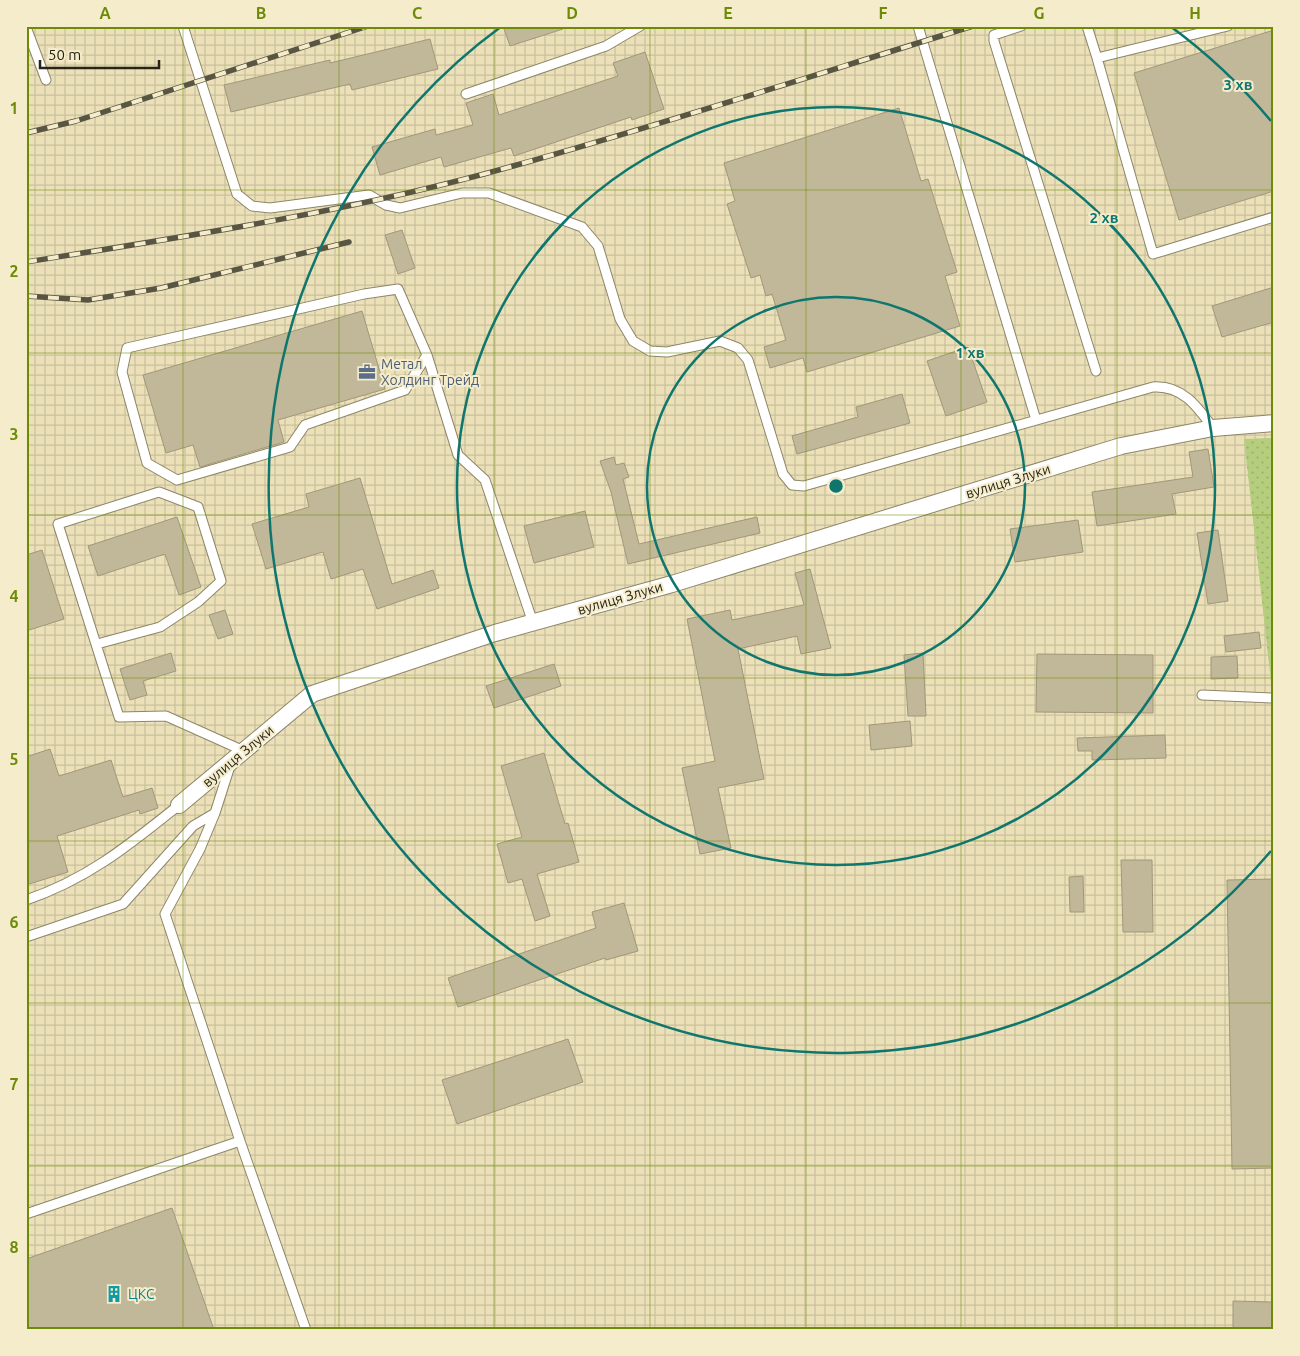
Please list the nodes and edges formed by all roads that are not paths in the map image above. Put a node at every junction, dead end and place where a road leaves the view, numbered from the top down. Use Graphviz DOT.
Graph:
graph roads {
  1 [pos="182,26"];
  2 [pos="640,26"];
  3 [pos="918,26"];
  4 [pos="1021,26"];
  5 [pos="1087,26"];
  6 [pos="1228,26"];
  7 [pos="26,27"];
  8 [pos="1097,58"];
  9 [pos="46,80"];
  10 [pos="466,94"];
  11 [pos="1274,217"];
  12 [pos="427,355"];
  13 [pos="1096,371"];
  14 [pos="1036,420"];
  15 [pos="1274,423"];
  16 [pos="1213,428"];
  17 [pos="533,623"];
  18 [pos="97,644"];
  19 [pos="1202,695"];
  20 [pos="1274,698"];
  21 [pos="238,756"];
  22 [pos="179,805"];
  23 [pos="215,813"];
  24 [pos="26,900"];
  25 [pos="26,937"];
  26 [pos="240,1141"];
  27 [pos="26,1214"];
  28 [pos="306,1330"];
  1 -- 14 [label="lane"];
  2 -- 10 [label="lane"];
  3 -- 14 [label="lane"];
  4 -- 13 [label="lane"];
  5 -- 8 [label="lane"];
  6 -- 8 [label="lane"];
  7 -- 9 [label="lane"];
  8 -- 11 [label="lane"];
  12 -- 12 [label="lane"];
  12 -- 17 [label="lane"];
  14 -- 16 [label="lane"];
  15 -- 16 [label="street, вулиця Злуки"];
  16 -- 17 [label="street, вулиця Злуки"];
  17 -- 21 [label="street, вулиця Злуки"];
  18 -- 18 [label="lane"];
  18 -- 21 [label="lane"];
  19 -- 20 [label="lane"];
  21 -- 22 [label="street, вулиця Злуки"];
  21 -- 23 [label="lane"];
  22 -- 24 [label="lane, вулиця Злуки"];
  23 -- 25 [label="lane"];
  23 -- 26 [label="lane"];
  26 -- 27 [label="lane"];
  26 -- 28 [label="lane"];
}
